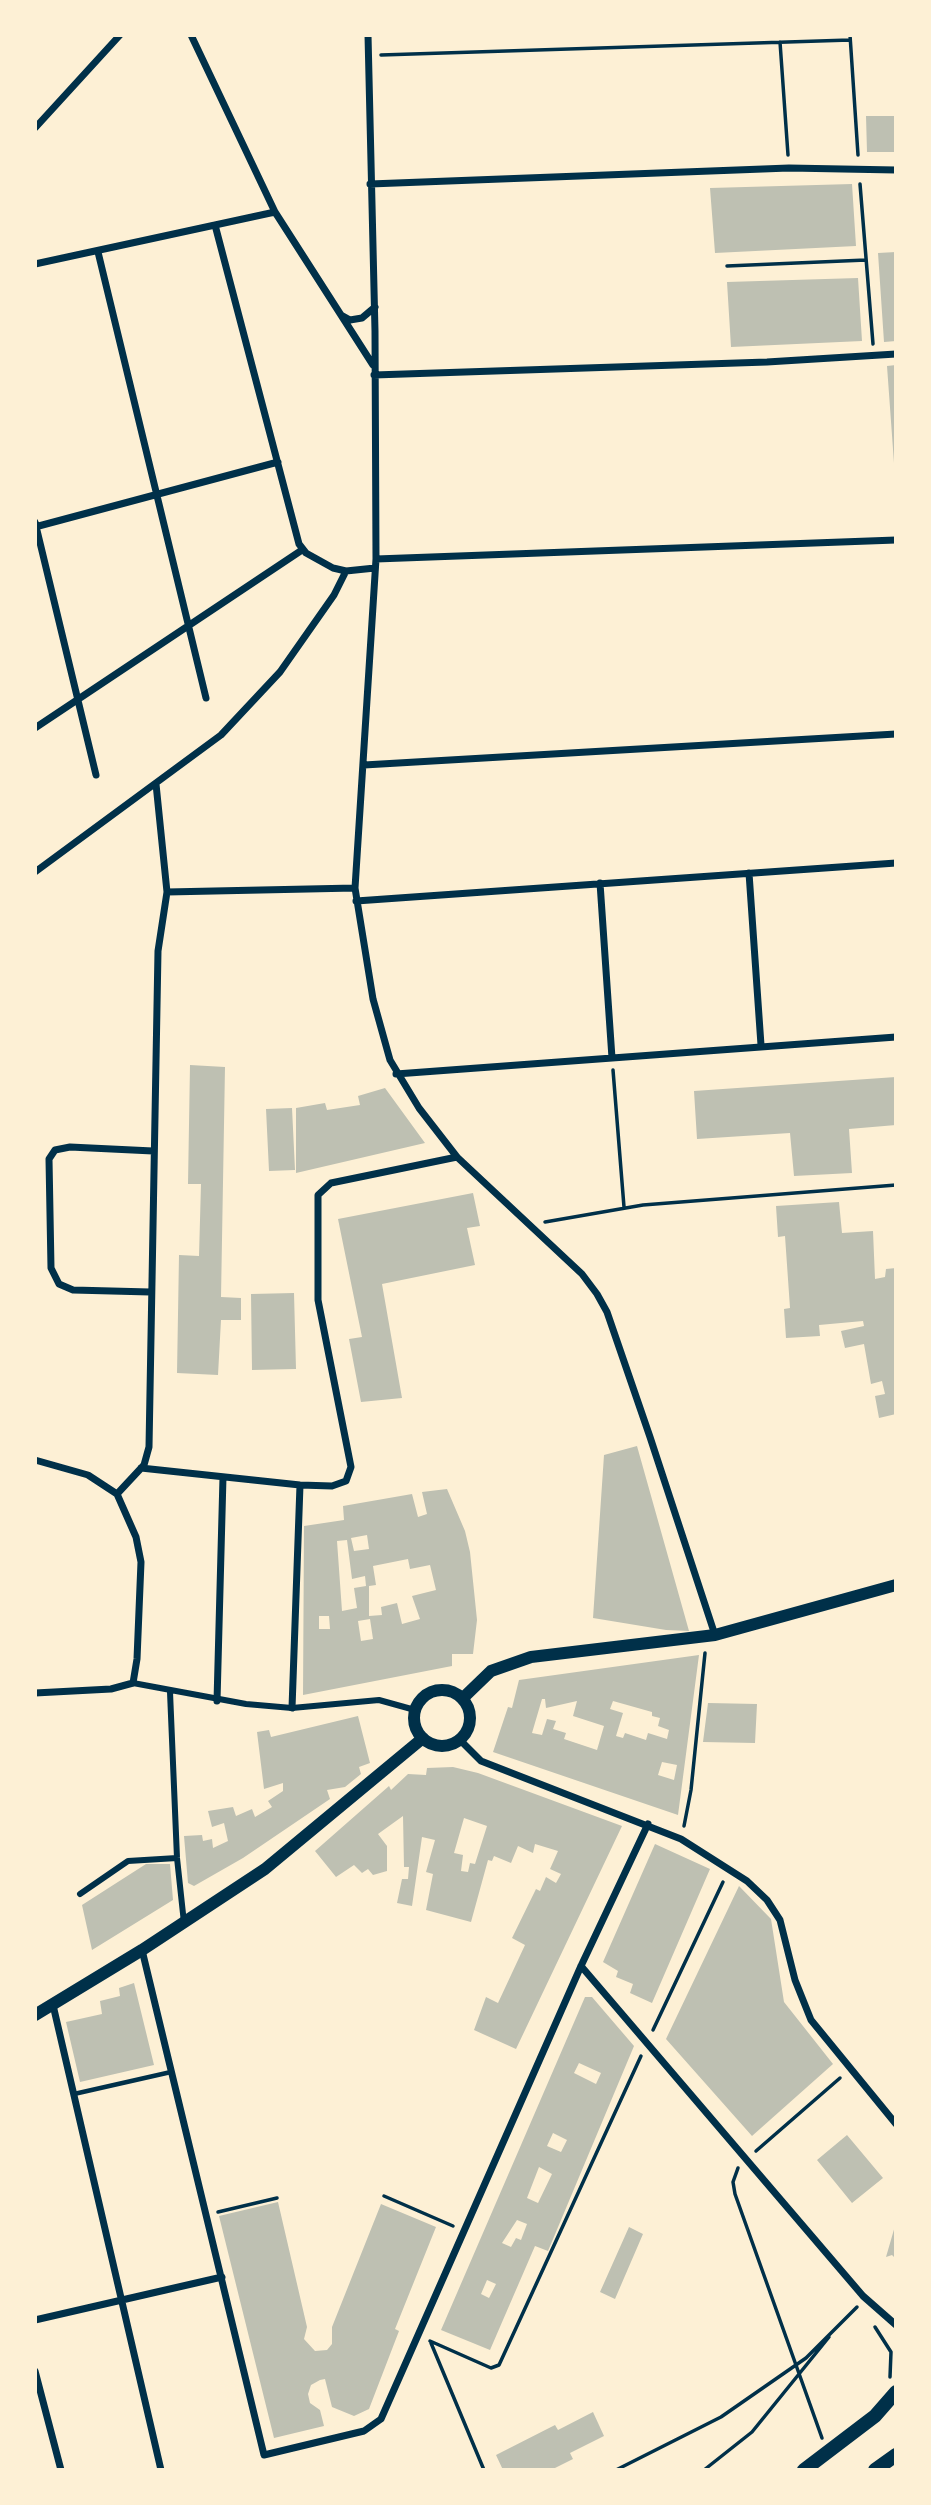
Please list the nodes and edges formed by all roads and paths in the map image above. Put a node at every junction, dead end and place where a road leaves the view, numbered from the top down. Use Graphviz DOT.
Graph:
graph roads {
  1 [pos="120,35"];
  2 [pos="191,35"];
  3 [pos="368,35"];
  4 [pos="850,38"];
  5 [pos="780,42"];
  6 [pos="368,56"];
  7 [pos="35,128"];
  8 [pos="789,168"];
  9 [pos="858,168"];
  10 [pos="896,170"];
  11 [pos="370,184"];
  12 [pos="275,212"];
  13 [pos="215,225"];
  14 [pos="98,252"];
  15 [pos="866,260"];
  16 [pos="35,264"];
  17 [pos="727,266"];
  18 [pos="375,307"];
  19 [pos="340,315"];
  20 [pos="896,354"];
  21 [pos="874,355"];
  22 [pos="374,371"];
  23 [pos="278,462"];
  24 [pos="157,494"];
  25 [pos="35,525"];
  26 [pos="896,540"];
  27 [pos="302,550"];
  28 [pos="376,564"];
  29 [pos="346,570"];
  30 [pos="188,625"];
  31 [pos="206,698"];
  32 [pos="76,700"];
  33 [pos="35,728"];
  34 [pos="896,734"];
  35 [pos="364,765"];
  36 [pos="96,775"];
  37 [pos="156,784"];
  38 [pos="896,863"];
  39 [pos="35,872"];
  40 [pos="748,873"];
  41 [pos="600,883"];
  42 [pos="355,888"];
  43 [pos="167,892"];
  44 [pos="356,901"];
  45 [pos="896,1037"];
  46 [pos="761,1045"];
  47 [pos="612,1058"];
  48 [pos="396,1074"];
  49 [pos="153,1151"];
  50 [pos="457,1157"];
  51 [pos="896,1185"];
  52 [pos="624,1208"];
  53 [pos="529,1225"];
  54 [pos="150,1292"];
  55 [pos="35,1460"];
  56 [pos="141,1468"];
  57 [pos="223,1477"];
  58 [pos="300,1485"];
  59 [pos="117,1494"];
  60 [pos="896,1585"];
  61 [pos="710,1636"];
  62 [pos="133,1683"];
  63 [pos="170,1692"];
  64 [pos="35,1693"];
  65 [pos="463,1698"];
  66 [pos="217,1701"];
  67 [pos="292,1708"];
  68 [pos="415,1710"];
  69 [pos="423,1738"];
  70 [pos="460,1740"];
  71 [pos="649,1824"];
  72 [pos="681,1839"];
  73 [pos="177,1858"];
  74 [pos="730,1867"];
  75 [pos="80,1894"];
  76 [pos="184,1923"];
  77 [pos="142,1950"];
  78 [pos="581,1966"];
  79 [pos="53,2005"];
  80 [pos="35,2015"];
  81 [pos="647,2043"];
  82 [pos="850,2070"];
  83 [pos="171,2072"];
  84 [pos="73,2094"];
  85 [pos="896,2124"];
  86 [pos="746,2158"];
  87 [pos="384,2196"];
  88 [pos="277,2198"];
  89 [pos="207,2214"];
  90 [pos="464,2230"];
  91 [pos="222,2277"];
  92 [pos="120,2299"];
  93 [pos="867,2299"];
  94 [pos="35,2320"];
  95 [pos="896,2325"];
  96 [pos="832,2332"];
  97 [pos="419,2336"];
  98 [pos="430,2342"];
  99 [pos="796,2365"];
  100 [pos="35,2371"];
  101 [pos="799,2377"];
  102 [pos="896,2392"];
  103 [pos="827,2452"];
  104 [pos="896,2455"];
  105 [pos="61,2470"];
  106 [pos="161,2470"];
  107 [pos="484,2470"];
  108 [pos="616,2470"];
  109 [pos="704,2470"];
  110 [pos="804,2470"];
  111 [pos="875,2470"];
  1 -- 7 [label="street"];
  2 -- 12 [label="street"];
  3 -- 6 [label="street"];
  4 -- 5 [label="path"];
  4 -- 9 [label="path"];
  5 -- 6 [label="path"];
  5 -- 8 [label="path"];
  6 -- 11 [label="street"];
  8 -- 9 [label="street"];
  8 -- 11 [label="street"];
  9 -- 10 [label="street"];
  9 -- 15 [label="path"];
  11 -- 18 [label="street"];
  12 -- 13 [label="street"];
  12 -- 19 [label="street"];
  13 -- 14 [label="street"];
  13 -- 23 [label="street"];
  14 -- 16 [label="street"];
  14 -- 24 [label="street"];
  15 -- 17 [label="path"];
  15 -- 21 [label="path"];
  18 -- 19 [label="street"];
  18 -- 22 [label="street"];
  19 -- 22 [label="street"];
  20 -- 21 [label="street"];
  21 -- 22 [label="street"];
  22 -- 28 [label="street"];
  23 -- 24 [label="street"];
  23 -- 27 [label="street"];
  24 -- 25 [label="street"];
  24 -- 30 [label="street"];
  25 -- 32 [label="street"];
  26 -- 28 [label="street"];
  27 -- 29 [label="street"];
  27 -- 30 [label="street"];
  28 -- 29 [label="street"];
  28 -- 35 [label="street"];
  29 -- 37 [label="street"];
  30 -- 31 [label="street"];
  30 -- 32 [label="street"];
  32 -- 33 [label="street"];
  32 -- 36 [label="street"];
  34 -- 35 [label="street"];
  35 -- 42 [label="street"];
  37 -- 39 [label="street"];
  37 -- 43 [label="street"];
  38 -- 40 [label="street"];
  40 -- 41 [label="street"];
  40 -- 46 [label="street"];
  41 -- 44 [label="street"];
  41 -- 47 [label="street"];
  42 -- 43 [label="street"];
  42 -- 44 [label="street"];
  43 -- 49 [label="street"];
  44 -- 48 [label="street"];
  45 -- 46 [label="street"];
  46 -- 47 [label="street"];
  47 -- 48 [label="street"];
  47 -- 52 [label="path"];
  48 -- 50 [label="street"];
  49 -- 54 [label="street"];
  49 -- 54 [label="street"];
  50 -- 53 [label="street"];
  50 -- 58 [label="street"];
  51 -- 52 [label="path"];
  52 -- 53 [label="path"];
  53 -- 61 [label="street"];
  54 -- 56 [label="street"];
  55 -- 59 [label="street"];
  56 -- 57 [label="street"];
  56 -- 59 [label="street"];
  57 -- 58 [label="street"];
  57 -- 66 [label="street"];
  58 -- 67 [label="street"];
  59 -- 62 [label="street"];
  60 -- 61 [label="street"];
  61 -- 65 [label="street"];
  61 -- 72 [label="path"];
  62 -- 63 [label="street"];
  62 -- 64 [label="street"];
  63 -- 66 [label="street"];
  63 -- 73 [label="street"];
  65 -- 68 [label="street"];
  65 -- 70 [label="street"];
  66 -- 67 [label="street"];
  67 -- 68 [label="street"];
  68 -- 69 [label="street"];
  69 -- 70 [label="street"];
  69 -- 76 [label="street"];
  70 -- 71 [label="street"];
  71 -- 72 [label="street"];
  71 -- 78 [label="street"];
  72 -- 74 [label="street"];
  73 -- 75 [label="street"];
  73 -- 76 [label="street"];
  74 -- 81 [label="path"];
  74 -- 82 [label="street"];
  76 -- 77 [label="street"];
  77 -- 79 [label="street"];
  77 -- 83 [label="street"];
  78 -- 81 [label="street"];
  78 -- 90 [label="street"];
  79 -- 80 [label="street"];
  79 -- 84 [label="street"];
  81 -- 86 [label="street"];
  81 -- 98 [label="path"];
  82 -- 85 [label="street"];
  82 -- 86 [label="path"];
  83 -- 84 [label="lane"];
  83 -- 89 [label="street"];
  84 -- 92 [label="street"];
  86 -- 93 [label="street"];
  86 -- 99 [label="path"];
  87 -- 90 [label="path"];
  88 -- 89 [label="path"];
  89 -- 91 [label="street"];
  90 -- 97 [label="street"];
  91 -- 92 [label="street"];
  91 -- 97 [label="street"];
  92 -- 94 [label="street"];
  92 -- 106 [label="street"];
  93 -- 95 [label="street"];
  93 -- 96 [label="path"];
  96 -- 99 [label="path"];
  96 -- 101 [label="path"];
  97 -- 98 [label="path"];
  98 -- 107 [label="path"];
  99 -- 101 [label="path"];
  99 -- 108 [label="path"];
  100 -- 105 [label="street"];
  101 -- 103 [label="path"];
  101 -- 109 [label="path"];
  102 -- 103 [label="main road"];
  103 -- 110 [label="main road"];
  104 -- 111 [label="main road"];
}
